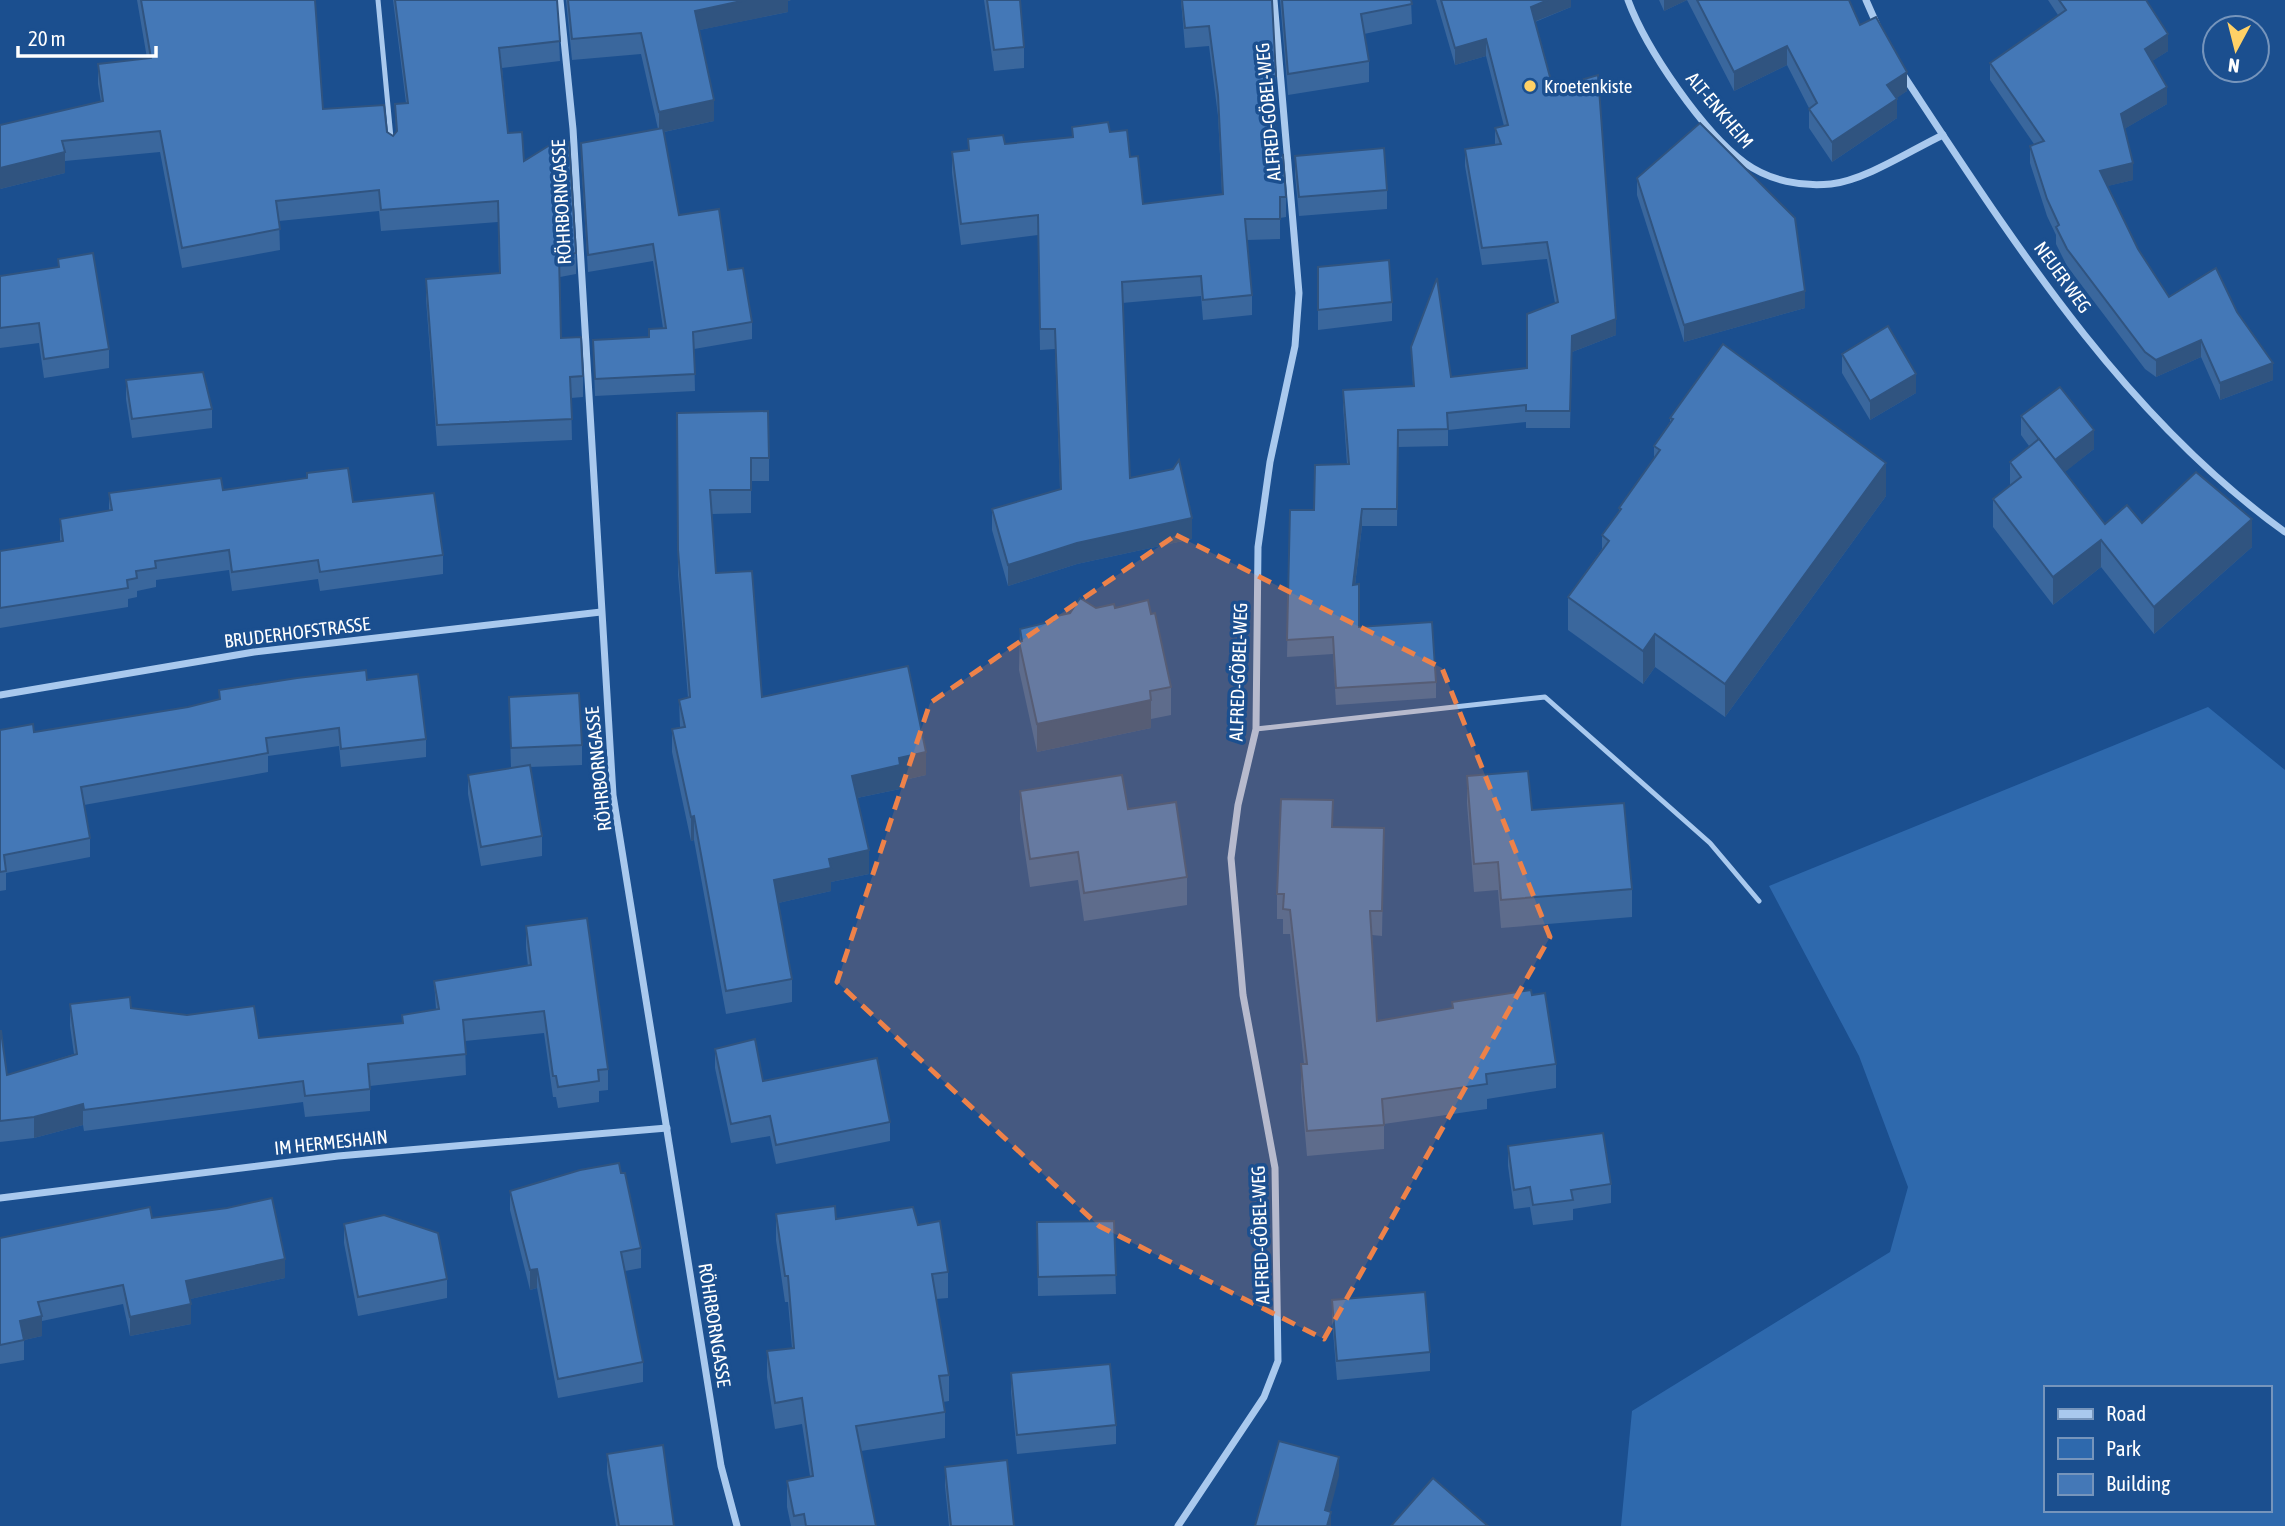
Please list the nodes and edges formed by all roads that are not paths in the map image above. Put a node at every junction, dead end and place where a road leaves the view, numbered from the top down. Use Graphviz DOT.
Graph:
graph roads {
  1 [pos="378,0"];
  2 [pos="560,0"];
  3 [pos="1274,0"];
  4 [pos="1628,0"];
  5 [pos="1866,0"];
  6 [pos="1883,38"];
  7 [pos="1895,63"];
  8 [pos="1943,135"];
  9 [pos="392,151"];
  10 [pos="2285,532"];
  11 [pos="601,612"];
  12 [pos="0,695"];
  13 [pos="1256,729"];
  14 [pos="1759,901"];
  15 [pos="667,1128"];
  16 [pos="0,1198"];
  17 [pos="737,1526"];
  18 [pos="1178,1526"];
  1 -- 9 [label="lane"];
  2 -- 11 [label="street, RÖHRBORNGASSE"];
  3 -- 13 [label="street, ALFRED-GÖBEL-WEG"];
  4 -- 8 [label="street, ALT-ENKHEIM"];
  5 -- 6 [label="street"];
  7 -- 8 [label="street, NEUER WEG"];
  8 -- 10 [label="street, NEUER WEG"];
  11 -- 12 [label="street, BRUDERHOFSTRASSE"];
  11 -- 15 [label="street, RÖHRBORNGASSE"];
  13 -- 14 [label="lane"];
  13 -- 18 [label="street, ALFRED-GÖBEL-WEG"];
  15 -- 16 [label="street, IM HERMESHAIN"];
  15 -- 17 [label="street, RÖHRBORNGASSE"];
}
